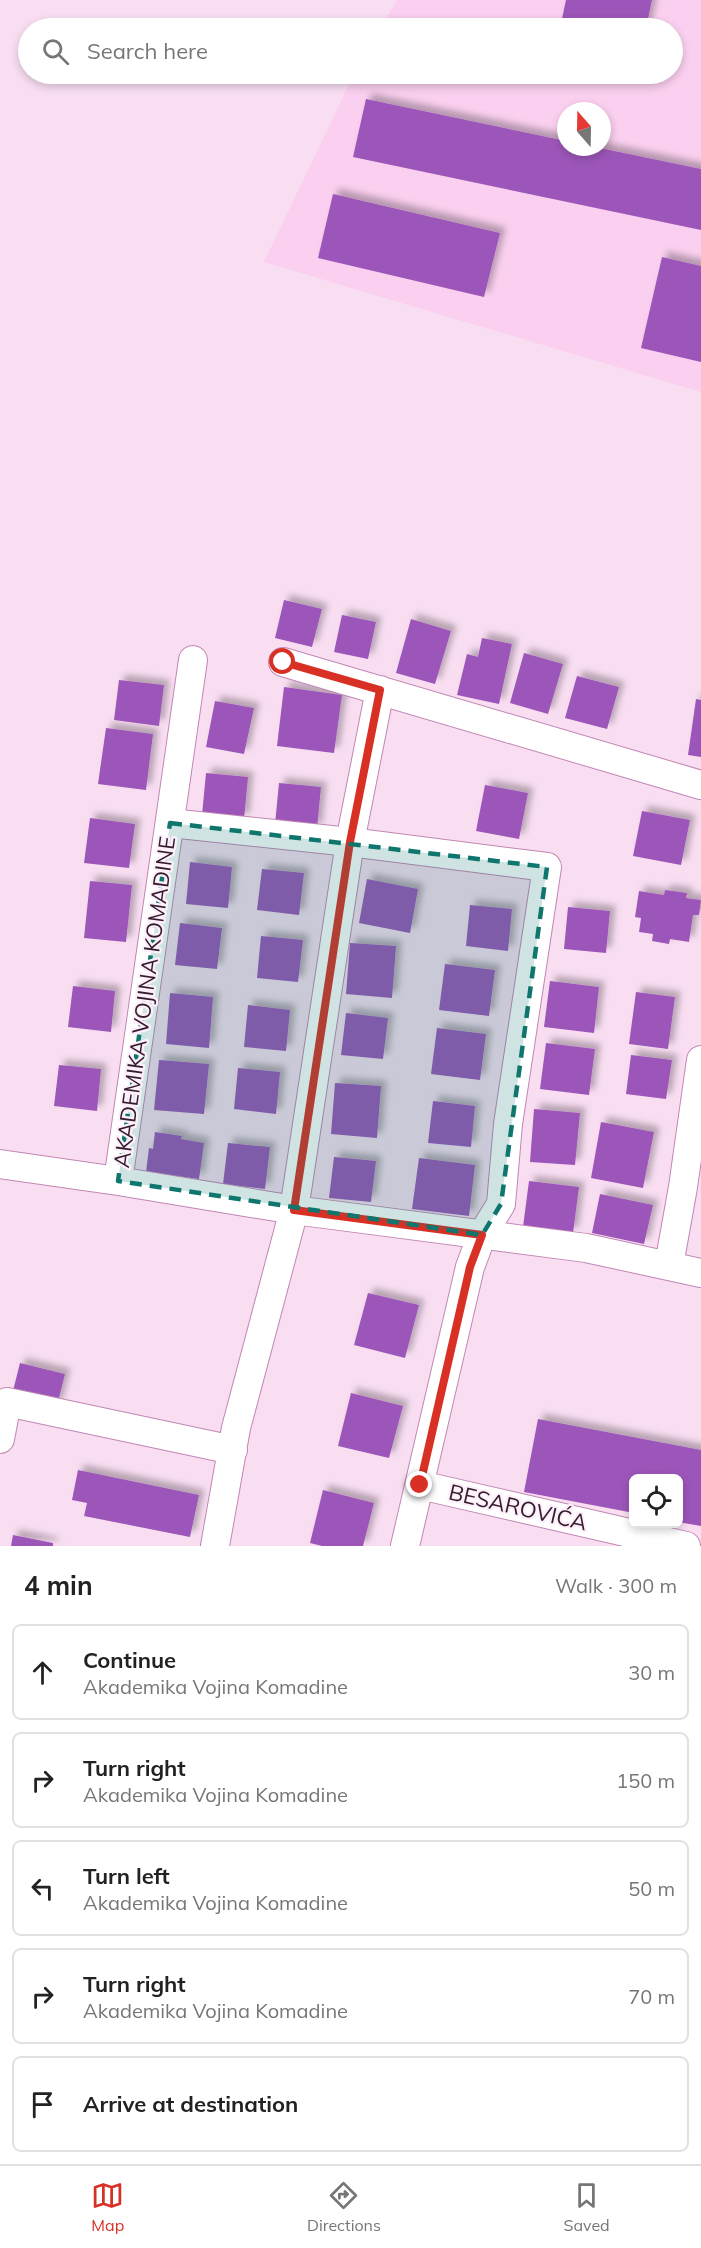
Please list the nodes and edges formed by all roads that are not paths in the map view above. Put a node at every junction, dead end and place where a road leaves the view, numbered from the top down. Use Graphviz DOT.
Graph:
graph roads {
  1 [pos="193,660"];
  2 [pos="283,662"];
  3 [pos="380,690"];
  4 [pos="701,785"];
  5 [pos="170,823"];
  6 [pos="350,842"];
  7 [pos="701,1060"];
  8 [pos="0,1164"];
  9 [pos="118,1181"];
  10 [pos="294,1210"];
  11 [pos="482,1235"];
  12 [pos="669,1265"];
  13 [pos="701,1273"];
  14 [pos="0,1439"];
  15 [pos="233,1450"];
  16 [pos="420,1485"];
  17 [pos="215,1546"];
  18 [pos="405,1546"];
  19 [pos="686,1546"];
  1 -- 5 [label="street, AKADEMIKA VOJINA KOMADINE"];
  2 -- 3 [label="street"];
  3 -- 4 [label="street"];
  3 -- 6 [label="street"];
  5 -- 6 [label="street, AKADEMIKA VOJINA KOMADINE"];
  5 -- 9 [label="street, AKADEMIKA VOJINA KOMADINE"];
  6 -- 10 [label="street"];
  6 -- 11 [label="street, AKADEMIKA VOJINA KOMADINE"];
  7 -- 12 [label="street"];
  8 -- 9 [label="street, AKADEMIKA VOJINA KOMADINE"];
  9 -- 10 [label="street, AKADEMIKA VOJINA KOMADINE"];
  10 -- 11 [label="street, AKADEMIKA VOJINA KOMADINE"];
  10 -- 15 [label="street"];
  11 -- 12 [label="street, AKADEMIKA VOJINA KOMADINE"];
  11 -- 16 [label="street, AKADEMIKA VOJINA KOMADINE"];
  12 -- 13 [label="street, AKADEMIKA VOJINA KOMADINE"];
  14 -- 15 [label="street"];
  15 -- 17 [label="street"];
  16 -- 18 [label="street, AKADEMIKA VOJINA KOMADINE"];
  16 -- 19 [label="street, BESAROVIĆA"];
}
